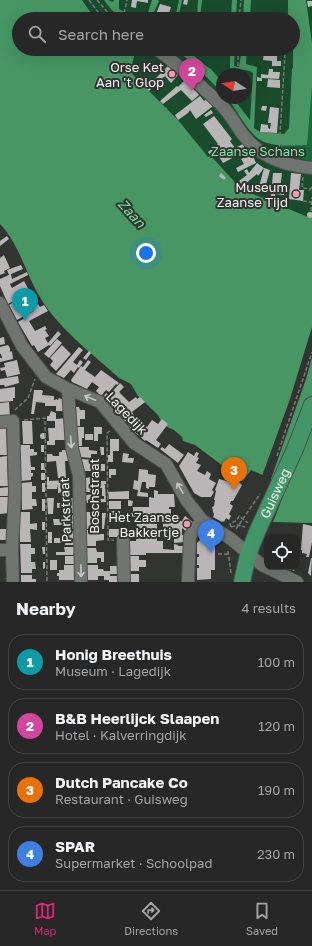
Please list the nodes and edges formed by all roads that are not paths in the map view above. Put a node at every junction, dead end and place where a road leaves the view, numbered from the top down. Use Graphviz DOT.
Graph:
graph roads {
  1 [pos="166,56"];
  2 [pos="308,168"];
  3 [pos="0,303"];
  4 [pos="68,389"];
  5 [pos="312,405"];
  6 [pos="0,422"];
  7 [pos="202,520"];
  8 [pos="124,540"];
  9 [pos="6,550"];
  10 [pos="248,554"];
  11 [pos="236,578"];
  12 [pos="285,579"];
  13 [pos="13,582"];
  14 [pos="81,582"];
  15 [pos="124,582"];
  16 [pos="188,582"];
  17 [pos="298,582"];
  1 -- 2 [label="street"];
  3 -- 4 [label="street, Lagedijk"];
  7 -- 4 [label="street, Lagedijk, one-way"];
  4 -- 14 [label="street, Parkstraat, one-way"];
  5 -- 10 [label="main road, Guisweg"];
  6 -- 9 [label="street"];
  7 -- 10 [label="street, Lagedijk"];
  7 -- 16 [label="street"];
  8 -- 15 [label="street"];
  9 -- 13 [label="street"];
  10 -- 11 [label="main road, Guisweg"];
  10 -- 12 [label="street, Lagedijk"];
  12 -- 17 [label="street, Lagedijk"];
}
